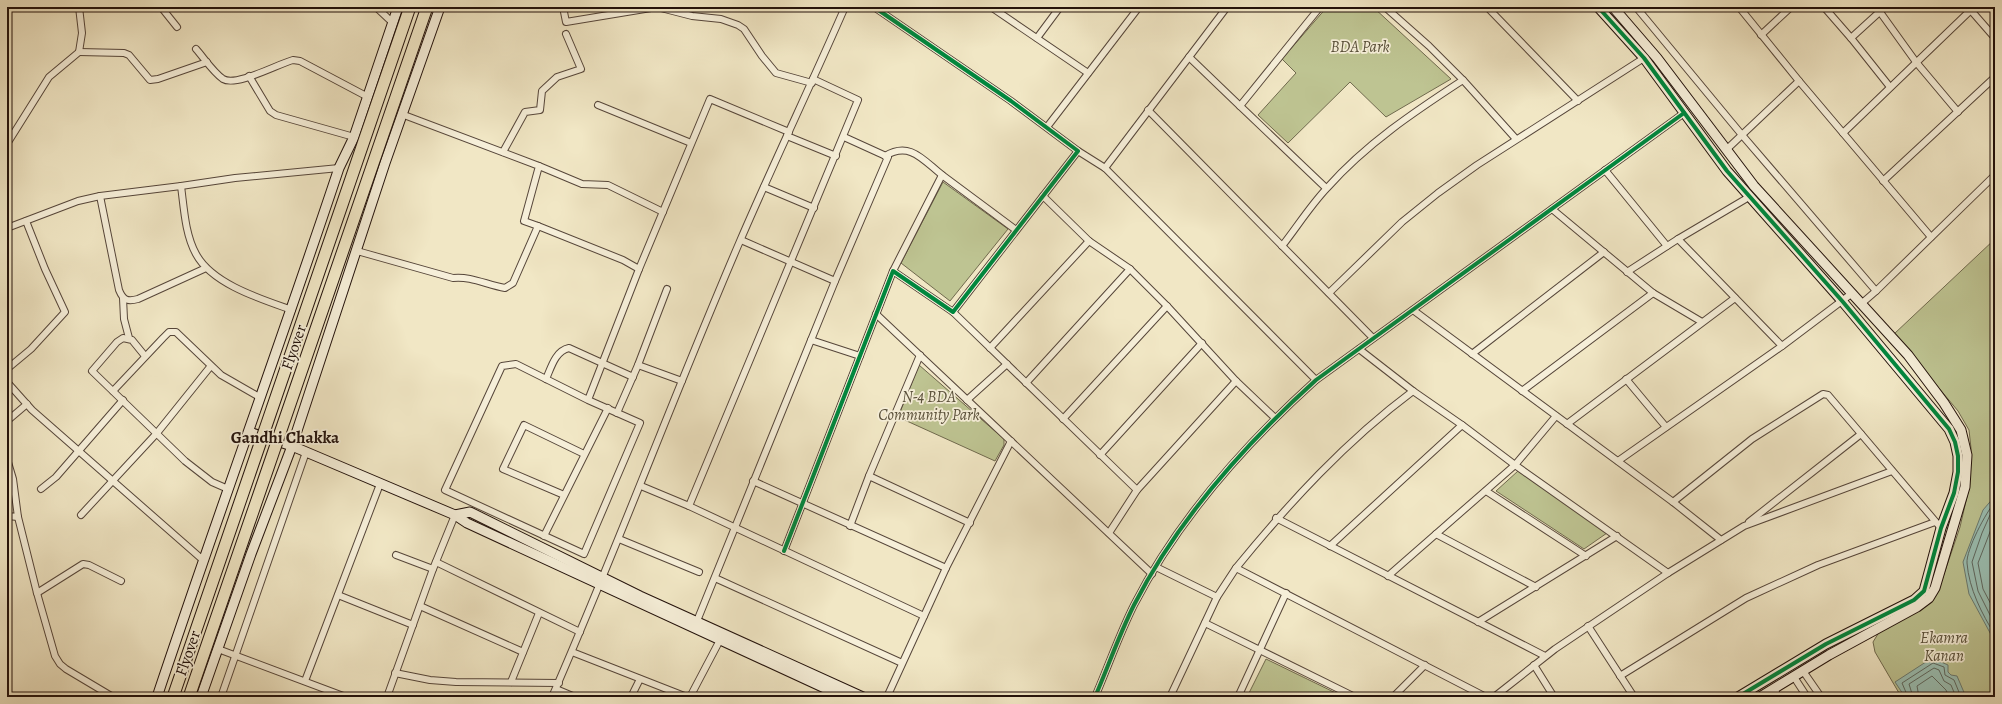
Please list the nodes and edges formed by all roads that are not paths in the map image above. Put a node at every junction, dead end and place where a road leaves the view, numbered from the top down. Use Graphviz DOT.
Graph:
graph roads {
  1 [pos="79,7"];
  2 [pos="161,7"];
  3 [pos="376,7"];
  4 [pos="398,7"];
  5 [pos="410,7"];
  6 [pos="427,7"];
  7 [pos="440,7"];
  8 [pos="563,7"];
  9 [pos="845,7"];
  10 [pos="874,7"];
  11 [pos="991,7"];
  12 [pos="1060,7"];
  13 [pos="1139,7"];
  14 [pos="1228,7"];
  15 [pos="1320,7"];
  16 [pos="1385,7"];
  17 [pos="1487,7"];
  18 [pos="1598,7"];
  19 [pos="1613,7"];
  20 [pos="1636,7"];
  21 [pos="1739,7"];
  22 [pos="1791,7"];
  23 [pos="1824,7"];
  24 [pos="1885,7"];
  25 [pos="1971,8"];
  26 [pos="1880,12"];
  27 [pos="393,23"];
  28 [pos="177,27"];
  29 [pos="566,34"];
  30 [pos="1761,35"];
  31 [pos="1037,38"];
  32 [pos="1851,38"];
  33 [pos="1995,38"];
  34 [pos="196,49"];
  35 [pos="80,52"];
  36 [pos="1189,56"];
  37 [pos="1644,58"];
  38 [pos="207,62"];
  39 [pos="1916,62"];
  40 [pos="1088,74"];
  41 [pos="249,76"];
  42 [pos="1995,77"];
  43 [pos="1463,80"];
  44 [pos="813,81"];
  45 [pos="1799,81"];
  46 [pos="1890,87"];
  47 [pos="368,97"];
  48 [pos="1578,101"];
  49 [pos="598,105"];
  50 [pos="1240,106"];
  51 [pos="1148,110"];
  52 [pos="1958,112"];
  53 [pos="1684,113"];
  54 [pos="404,115"];
  55 [pos="1706,124"];
  56 [pos="1047,127"];
  57 [pos="1697,130"];
  58 [pos="1843,132"];
  59 [pos="788,134"];
  60 [pos="1742,135"];
  61 [pos="354,137"];
  62 [pos="844,137"];
  63 [pos="1516,139"];
  64 [pos="691,143"];
  65 [pos="7,144"];
  66 [pos="1726,150"];
  67 [pos="1078,151"];
  68 [pos="503,152"];
  69 [pos="836,156"];
  70 [pos="885,156"];
  71 [pos="539,166"];
  72 [pos="339,168"];
  73 [pos="1105,168"];
  74 [pos="1605,170"];
  75 [pos="942,175"];
  76 [pos="1995,175"];
  77 [pos="1883,180"];
  78 [pos="181,186"];
  79 [pos="764,187"];
  80 [pos="1326,188"];
  81 [pos="100,196"];
  82 [pos="1043,196"];
  83 [pos="1749,197"];
  84 [pos="814,208"];
  85 [pos="1552,208"];
  86 [pos="663,212"];
  87 [pos="26,221"];
  88 [pos="538,226"];
  89 [pos="7,228"];
  90 [pos="1016,230"];
  91 [pos="1931,237"];
  92 [pos="1678,239"];
  93 [pos="740,240"];
  94 [pos="1089,241"];
  95 [pos="1282,246"];
  96 [pos="1667,246"];
  97 [pos="357,251"];
  98 [pos="1604,252"];
  99 [pos="790,262"];
  100 [pos="206,268"];
  101 [pos="640,270"];
  102 [pos="893,270"];
  103 [pos="1130,270"];
  104 [pos="1627,272"];
  105 [pos="835,281"];
  106 [pos="667,289"];
  107 [pos="1876,291"];
  108 [pos="1329,293"];
  109 [pos="1653,293"];
  110 [pos="1851,294"];
  111 [pos="123,298"];
  112 [pos="1735,298"];
  113 [pos="1843,302"];
  114 [pos="1861,304"];
  115 [pos="1167,306"];
  116 [pos="292,310"];
  117 [pos="1413,310"];
  118 [pos="953,312"];
  119 [pos="876,314"];
  120 [pos="1702,322"];
  121 [pos="129,338"];
  122 [pos="1374,338"];
  123 [pos="811,340"];
  124 [pos="1202,343"];
  125 [pos="1782,346"];
  126 [pos="990,348"];
  127 [pos="1359,349"];
  128 [pos="1472,354"];
  129 [pos="920,355"];
  130 [pos="145,356"];
  131 [pos="860,356"];
  132 [pos="604,363"];
  133 [pos="1007,364"];
  134 [pos="638,365"];
  135 [pos="210,367"];
  136 [pos="7,369"];
  137 [pos="633,377"];
  138 [pos="546,379"];
  139 [pos="1626,379"];
  140 [pos="1316,380"];
  141 [pos="682,381"];
  142 [pos="1236,381"];
  143 [pos="7,382"];
  144 [pos="1026,383"];
  145 [pos="113,391"];
  146 [pos="1413,391"];
  147 [pos="1522,391"];
  148 [pos="261,398"];
  149 [pos="123,400"];
  150 [pos="588,400"];
  151 [pos="967,400"];
  152 [pos="27,404"];
  153 [pos="608,408"];
  154 [pos="617,413"];
  155 [pos="1556,416"];
  156 [pos="1275,418"];
  157 [pos="1063,419"];
  158 [pos="7,422"];
  159 [pos="1567,424"];
  160 [pos="1462,425"];
  161 [pos="1666,427"];
  162 [pos="249,432"];
  163 [pos="157,433"];
  164 [pos="1861,434"];
  165 [pos="1011,441"];
  166 [pos="292,446"];
  167 [pos="79,450"];
  168 [pos="306,452"];
  169 [pos="584,454"];
  170 [pos="1100,455"];
  171 [pos="7,459"];
  172 [pos="1618,461"];
  173 [pos="1515,465"];
  174 [pos="1892,471"];
  175 [pos="869,476"];
  176 [pos="753,481"];
  177 [pos="112,482"];
  178 [pos="380,484"];
  179 [pos="641,486"];
  180 [pos="41,489"];
  181 [pos="228,489"];
  182 [pos="1137,490"];
  183 [pos="1486,491"];
  184 [pos="564,495"];
  185 [pos="1673,502"];
  186 [pos="802,504"];
  187 [pos="688,506"];
  188 [pos="81,515"];
  189 [pos="455,515"];
  190 [pos="7,516"];
  191 [pos="18,517"];
  192 [pos="1276,518"];
  193 [pos="970,523"];
  194 [pos="1938,525"];
  195 [pos="850,526"];
  196 [pos="1744,526"];
  197 [pos="735,528"];
  198 [pos="533,530"];
  199 [pos="1109,533"];
  200 [pos="1436,534"];
  201 [pos="544,536"];
  202 [pos="1617,536"];
  203 [pos="619,539"];
  204 [pos="1721,540"];
  205 [pos="528,541"];
  206 [pos="1330,546"];
  207 [pos="784,550"];
  208 [pos="396,555"];
  209 [pos="1586,556"];
  210 [pos="203,560"];
  211 [pos="436,562"];
  212 [pos="1156,567"];
  213 [pos="433,568"];
  214 [pos="946,568"];
  215 [pos="1236,568"];
  216 [pos="700,572"];
  217 [pos="1668,573"];
  218 [pos="1152,574"];
  219 [pos="1388,576"];
  220 [pos="715,578"];
  221 [pos="121,581"];
  222 [pos="602,582"];
  223 [pos="1536,586"];
  224 [pos="36,593"];
  225 [pos="1286,593"];
  226 [pos="338,595"];
  227 [pos="1217,597"];
  228 [pos="420,606"];
  229 [pos="539,613"];
  230 [pos="924,616"];
  231 [pos="698,621"];
  232 [pos="1478,622"];
  233 [pos="1205,623"];
  234 [pos="413,625"];
  235 [pos="1588,626"];
  236 [pos="580,632"];
  237 [pos="720,640"];
  238 [pos="218,649"];
  239 [pos="1259,649"];
  240 [pos="523,652"];
  241 [pos="572,652"];
  242 [pos="236,655"];
  243 [pos="1545,656"];
  244 [pos="902,663"];
  245 [pos="1424,664"];
  246 [pos="1534,665"];
  247 [pos="1803,671"];
  248 [pos="395,673"];
  249 [pos="1620,676"];
  250 [pos="1794,677"];
  251 [pos="640,679"];
  252 [pos="305,681"];
  253 [pos="511,682"];
  254 [pos="558,682"];
  255 [pos="556,689"];
  256 [pos="1776,693"];
  257 [pos="113,697"];
  258 [pos="157,697"];
  259 [pos="173,697"];
  260 [pos="189,697"];
  261 [pos="201,697"];
  262 [pos="220,697"];
  263 [pos="346,697"];
  264 [pos="386,697"];
  265 [pos="552,697"];
  266 [pos="575,697"];
  267 [pos="631,697"];
  268 [pos="686,697"];
  269 [pos="690,697"];
  270 [pos="844,697"];
  271 [pos="863,697"];
  272 [pos="887,697"];
  273 [pos="1095,697"];
  274 [pos="1170,697"];
  275 [pos="1238,697"];
  276 [pos="1355,697"];
  277 [pos="1393,697"];
  278 [pos="1486,697"];
  279 [pos="1494,697"];
  280 [pos="1554,697"];
  281 [pos="1634,697"];
  282 [pos="1738,697"];
  283 [pos="1760,697"];
  284 [pos="1807,697"];
  285 [pos="1822,697"];
  1 -- 35 [label="street"];
  2 -- 28 [label="street"];
  3 -- 27 [label="street"];
  4 -- 27 [label="street"];
  5 -- 259 [label="highway, Flyover, bridge"];
  6 -- 260 [label="highway, Flyover, bridge"];
  7 -- 54 [label="street"];
  8 -- 44 [label="street"];
  9 -- 44 [label="street"];
  10 -- 56 [label="street"];
  11 -- 31 [label="street"];
  12 -- 31 [label="street"];
  13 -- 40 [label="street"];
  14 -- 36 [label="street"];
  15 -- 50 [label="street"];
  16 -- 43 [label="street"];
  17 -- 48 [label="street"];
  18 -- 37 [label="street"];
  19 -- 55 [label="street"];
  20 -- 60 [label="street"];
  21 -- 30 [label="street"];
  22 -- 30 [label="street"];
  23 -- 32 [label="street"];
  24 -- 26 [label="street"];
  25 -- 33 [label="street"];
  25 -- 39 [label="street"];
  26 -- 32 [label="street"];
  26 -- 39 [label="street"];
  27 -- 47 [label="street"];
  29 -- 68 [label="street"];
  30 -- 45 [label="street"];
  31 -- 40 [label="street"];
  32 -- 46 [label="street"];
  34 -- 38 [label="street"];
  35 -- 38 [label="street"];
  35 -- 65 [label="street"];
  36 -- 50 [label="street"];
  36 -- 51 [label="street"];
  37 -- 48 [label="street"];
  37 -- 53 [label="street"];
  38 -- 41 [label="street"];
  39 -- 46 [label="street"];
  39 -- 52 [label="street"];
  40 -- 56 [label="street"];
  41 -- 47 [label="street"];
  41 -- 61 [label="street"];
  42 -- 52 [label="street"];
  43 -- 63 [label="street"];
  43 -- 80 [label="street"];
  44 -- 59 [label="street"];
  44 -- 62 [label="street"];
  45 -- 58 [label="street"];
  45 -- 60 [label="street"];
  46 -- 58 [label="street"];
  47 -- 61 [label="street"];
  48 -- 63 [label="street"];
  49 -- 64 [label="street"];
  50 -- 80 [label="street"];
  51 -- 73 [label="street"];
  51 -- 95 [label="street"];
  52 -- 77 [label="street"];
  53 -- 57 [label="street"];
  53 -- 74 [label="street"];
  54 -- 68 [label="street"];
  54 -- 97 [label="street"];
  55 -- 57 [label="street"];
  55 -- 66 [label="street"];
  56 -- 67 [label="street"];
  57 -- 83 [label="street"];
  58 -- 77 [label="street"];
  59 -- 64 [label="street"];
  59 -- 69 [label="street"];
  59 -- 79 [label="street"];
  60 -- 66 [label="street"];
  60 -- 107 [label="street"];
  61 -- 72 [label="street"];
  62 -- 69 [label="street"];
  62 -- 70 [label="street"];
  63 -- 108 [label="street"];
  64 -- 86 [label="street"];
  66 -- 110 [label="street"];
  67 -- 73 [label="street"];
  67 -- 82 [label="street"];
  68 -- 71 [label="street"];
  69 -- 84 [label="street"];
  70 -- 75 [label="street"];
  70 -- 105 [label="street"];
  71 -- 86 [label="street"];
  71 -- 88 [label="street"];
  72 -- 78 [label="street"];
  72 -- 116 [label="street"];
  73 -- 140 [label="street"];
  74 -- 85 [label="street"];
  74 -- 96 [label="street"];
  75 -- 90 [label="street"];
  75 -- 102 [label="street"];
  76 -- 91 [label="street"];
  77 -- 91 [label="street"];
  78 -- 81 [label="street"];
  78 -- 100 [label="street"];
  79 -- 84 [label="street"];
  79 -- 93 [label="street"];
  80 -- 95 [label="street"];
  81 -- 87 [label="street"];
  81 -- 111 [label="street"];
  82 -- 90 [label="street"];
  82 -- 94 [label="street"];
  83 -- 92 [label="street"];
  83 -- 113 [label="street"];
  84 -- 99 [label="street"];
  85 -- 98 [label="street"];
  85 -- 117 [label="street"];
  86 -- 101 [label="street"];
  87 -- 89 [label="street"];
  87 -- 136 [label="street"];
  88 -- 97 [label="street"];
  88 -- 101 [label="street"];
  90 -- 118 [label="street"];
  91 -- 107 [label="street"];
  92 -- 96 [label="street"];
  92 -- 112 [label="street"];
  93 -- 99 [label="street"];
  93 -- 141 [label="street"];
  94 -- 103 [label="street"];
  94 -- 126 [label="street"];
  95 -- 108 [label="street"];
  96 -- 104 [label="street"];
  97 -- 166 [label="street"];
  98 -- 104 [label="street"];
  98 -- 128 [label="street"];
  99 -- 105 [label="street"];
  99 -- 187 [label="street"];
  100 -- 111 [label="street"];
  100 -- 116 [label="street"];
  101 -- 132 [label="street"];
  102 -- 118 [label="street"];
  102 -- 119 [label="street"];
  103 -- 115 [label="street"];
  103 -- 144 [label="street"];
  104 -- 109 [label="street"];
  105 -- 123 [label="street"];
  106 -- 134 [label="street"];
  107 -- 114 [label="street"];
  108 -- 122 [label="street"];
  109 -- 120 [label="street"];
  109 -- 147 [label="street"];
  110 -- 113 [label="street"];
  110 -- 114 [label="street"];
  111 -- 121 [label="street"];
  112 -- 120 [label="street"];
  112 -- 125 [label="street"];
  113 -- 125 [label="street"];
  113 -- 194 [label="street"];
  114 -- 247 [label="street"];
  115 -- 124 [label="street"];
  115 -- 157 [label="street"];
  116 -- 148 [label="street"];
  117 -- 122 [label="street"];
  117 -- 128 [label="street"];
  118 -- 126 [label="street"];
  119 -- 129 [label="street"];
  119 -- 131 [label="street"];
  120 -- 139 [label="street"];
  121 -- 130 [label="street"];
  121 -- 145 [label="street"];
  122 -- 127 [label="street"];
  123 -- 131 [label="street"];
  123 -- 176 [label="street"];
  124 -- 142 [label="street"];
  124 -- 170 [label="street"];
  125 -- 161 [label="street"];
  126 -- 133 [label="street"];
  127 -- 140 [label="street"];
  127 -- 146 [label="street"];
  128 -- 147 [label="street"];
  129 -- 151 [label="street"];
  129 -- 175 [label="street"];
  130 -- 135 [label="street"];
  130 -- 145 [label="street"];
  131 -- 186 [label="street"];
  132 -- 137 [label="street"];
  132 -- 138 [label="street"];
  132 -- 150 [label="street"];
  133 -- 144 [label="street"];
  133 -- 151 [label="street"];
  134 -- 137 [label="street"];
  134 -- 141 [label="street"];
  135 -- 148 [label="street"];
  135 -- 163 [label="street"];
  137 -- 154 [label="street"];
  138 -- 150 [label="street"];
  138 -- 198 [label="street"];
  139 -- 159 [label="street"];
  139 -- 161 [label="street"];
  140 -- 156 [label="street"];
  141 -- 179 [label="street"];
  142 -- 156 [label="street"];
  142 -- 182 [label="street"];
  143 -- 152 [label="street"];
  144 -- 157 [label="street"];
  145 -- 149 [label="street"];
  146 -- 160 [label="street"];
  146 -- 192 [label="street"];
  147 -- 155 [label="street"];
  148 -- 162 [label="street"];
  149 -- 163 [label="street"];
  149 -- 167 [label="street"];
  150 -- 153 [label="street"];
  151 -- 165 [label="street"];
  152 -- 158 [label="street"];
  152 -- 167 [label="street"];
  153 -- 154 [label="street"];
  153 -- 169 [label="street"];
  154 -- 201 [label="street"];
  155 -- 159 [label="street"];
  155 -- 173 [label="street"];
  156 -- 212 [label="street"];
  157 -- 170 [label="street"];
  159 -- 172 [label="street"];
  160 -- 173 [label="street"];
  160 -- 206 [label="street"];
  161 -- 172 [label="street"];
  162 -- 166 [label="street"];
  162 -- 181 [label="street"];
  163 -- 177 [label="street"];
  163 -- 181 [label="street"];
  164 -- 174 [label="street"];
  164 -- 185 [label="street"];
  164 -- 196 [label="street"];
  165 -- 193 [label="street"];
  165 -- 199 [label="street"];
  166 -- 168 [label="street"];
  166 -- 238 [label="street"];
  167 -- 177 [label="street"];
  167 -- 180 [label="street"];
  168 -- 178 [label="street"];
  168 -- 242 [label="street"];
  169 -- 184 [label="street"];
  169 -- 184 [label="street"];
  170 -- 182 [label="street"];
  171 -- 191 [label="street"];
  172 -- 185 [label="street"];
  173 -- 183 [label="street"];
  173 -- 202 [label="street"];
  174 -- 194 [label="street"];
  174 -- 196 [label="street"];
  175 -- 193 [label="street"];
  175 -- 195 [label="street"];
  176 -- 186 [label="street"];
  176 -- 197 [label="street"];
  177 -- 188 [label="street"];
  177 -- 210 [label="street"];
  178 -- 189 [label="street"];
  178 -- 226 [label="street"];
  179 -- 187 [label="street"];
  179 -- 203 [label="street"];
  181 -- 210 [label="street"];
  182 -- 199 [label="street"];
  183 -- 200 [label="street"];
  183 -- 209 [label="street"];
  184 -- 201 [label="street"];
  185 -- 204 [label="street"];
  186 -- 195 [label="street"];
  186 -- 207 [label="street"];
  187 -- 197 [label="street"];
  189 -- 205 [label="street"];
  189 -- 211 [label="street"];
  189 -- 222 [label="street"];
  190 -- 191 [label="street"];
  191 -- 224 [label="street"];
  192 -- 206 [label="street"];
  192 -- 215 [label="street"];
  193 -- 214 [label="street"];
  194 -- 249 [label="street"];
  194 -- 282 [label="street"];
  195 -- 214 [label="street"];
  196 -- 204 [label="street"];
  197 -- 207 [label="street"];
  197 -- 220 [label="street"];
  198 -- 201 [label="street"];
  198 -- 205 [label="street"];
  199 -- 218 [label="street"];
  200 -- 219 [label="street"];
  200 -- 223 [label="street"];
  202 -- 209 [label="street"];
  202 -- 217 [label="street"];
  203 -- 216 [label="street"];
  203 -- 222 [label="street"];
  204 -- 217 [label="street"];
  205 -- 222 [label="street"];
  206 -- 219 [label="street"];
  207 -- 230 [label="street"];
  208 -- 213 [label="street"];
  209 -- 223 [label="street"];
  210 -- 258 [label="street"];
  211 -- 213 [label="street"];
  211 -- 229 [label="street"];
  212 -- 218 [label="street"];
  212 -- 227 [label="street"];
  213 -- 228 [label="street"];
  214 -- 230 [label="street"];
  215 -- 225 [label="street"];
  215 -- 227 [label="street"];
  217 -- 235 [label="street"];
  218 -- 273 [label="street"];
  219 -- 232 [label="street"];
  220 -- 231 [label="street"];
  220 -- 244 [label="street"];
  221 -- 224 [label="street"];
  222 -- 231 [label="street"];
  222 -- 236 [label="street"];
  222 -- 237 [label="street"];
  223 -- 232 [label="street"];
  224 -- 257 [label="street"];
  225 -- 239 [label="street"];
  225 -- 245 [label="street"];
  226 -- 234 [label="street"];
  226 -- 252 [label="street"];
  227 -- 233 [label="street"];
  228 -- 234 [label="street"];
  228 -- 240 [label="street"];
  229 -- 236 [label="street"];
  229 -- 240 [label="street"];
  230 -- 244 [label="street"];
  231 -- 271 [label="street"];
  232 -- 243 [label="street"];
  233 -- 239 [label="street"];
  233 -- 274 [label="street"];
  234 -- 248 [label="street"];
  235 -- 243 [label="street"];
  235 -- 249 [label="street"];
  236 -- 241 [label="street"];
  237 -- 269 [label="street"];
  237 -- 270 [label="street"];
  238 -- 242 [label="street"];
  238 -- 261 [label="street"];
  239 -- 275 [label="street"];
  239 -- 276 [label="street"];
  240 -- 253 [label="street"];
  241 -- 251 [label="street"];
  241 -- 254 [label="street"];
  242 -- 252 [label="street"];
  242 -- 262 [label="street"];
  243 -- 246 [label="street"];
  244 -- 272 [label="street"];
  245 -- 277 [label="street"];
  245 -- 278 [label="street"];
  246 -- 279 [label="street"];
  246 -- 280 [label="street"];
  247 -- 250 [label="street"];
  247 -- 285 [label="street"];
  248 -- 253 [label="street"];
  248 -- 264 [label="street"];
  249 -- 281 [label="street"];
  250 -- 256 [label="street"];
  250 -- 284 [label="street"];
  251 -- 267 [label="street"];
  251 -- 268 [label="street"];
  252 -- 263 [label="street"];
  253 -- 254 [label="street"];
  254 -- 255 [label="street"];
  255 -- 265 [label="street"];
  255 -- 266 [label="street"];
  256 -- 283 [label="street"];
}
